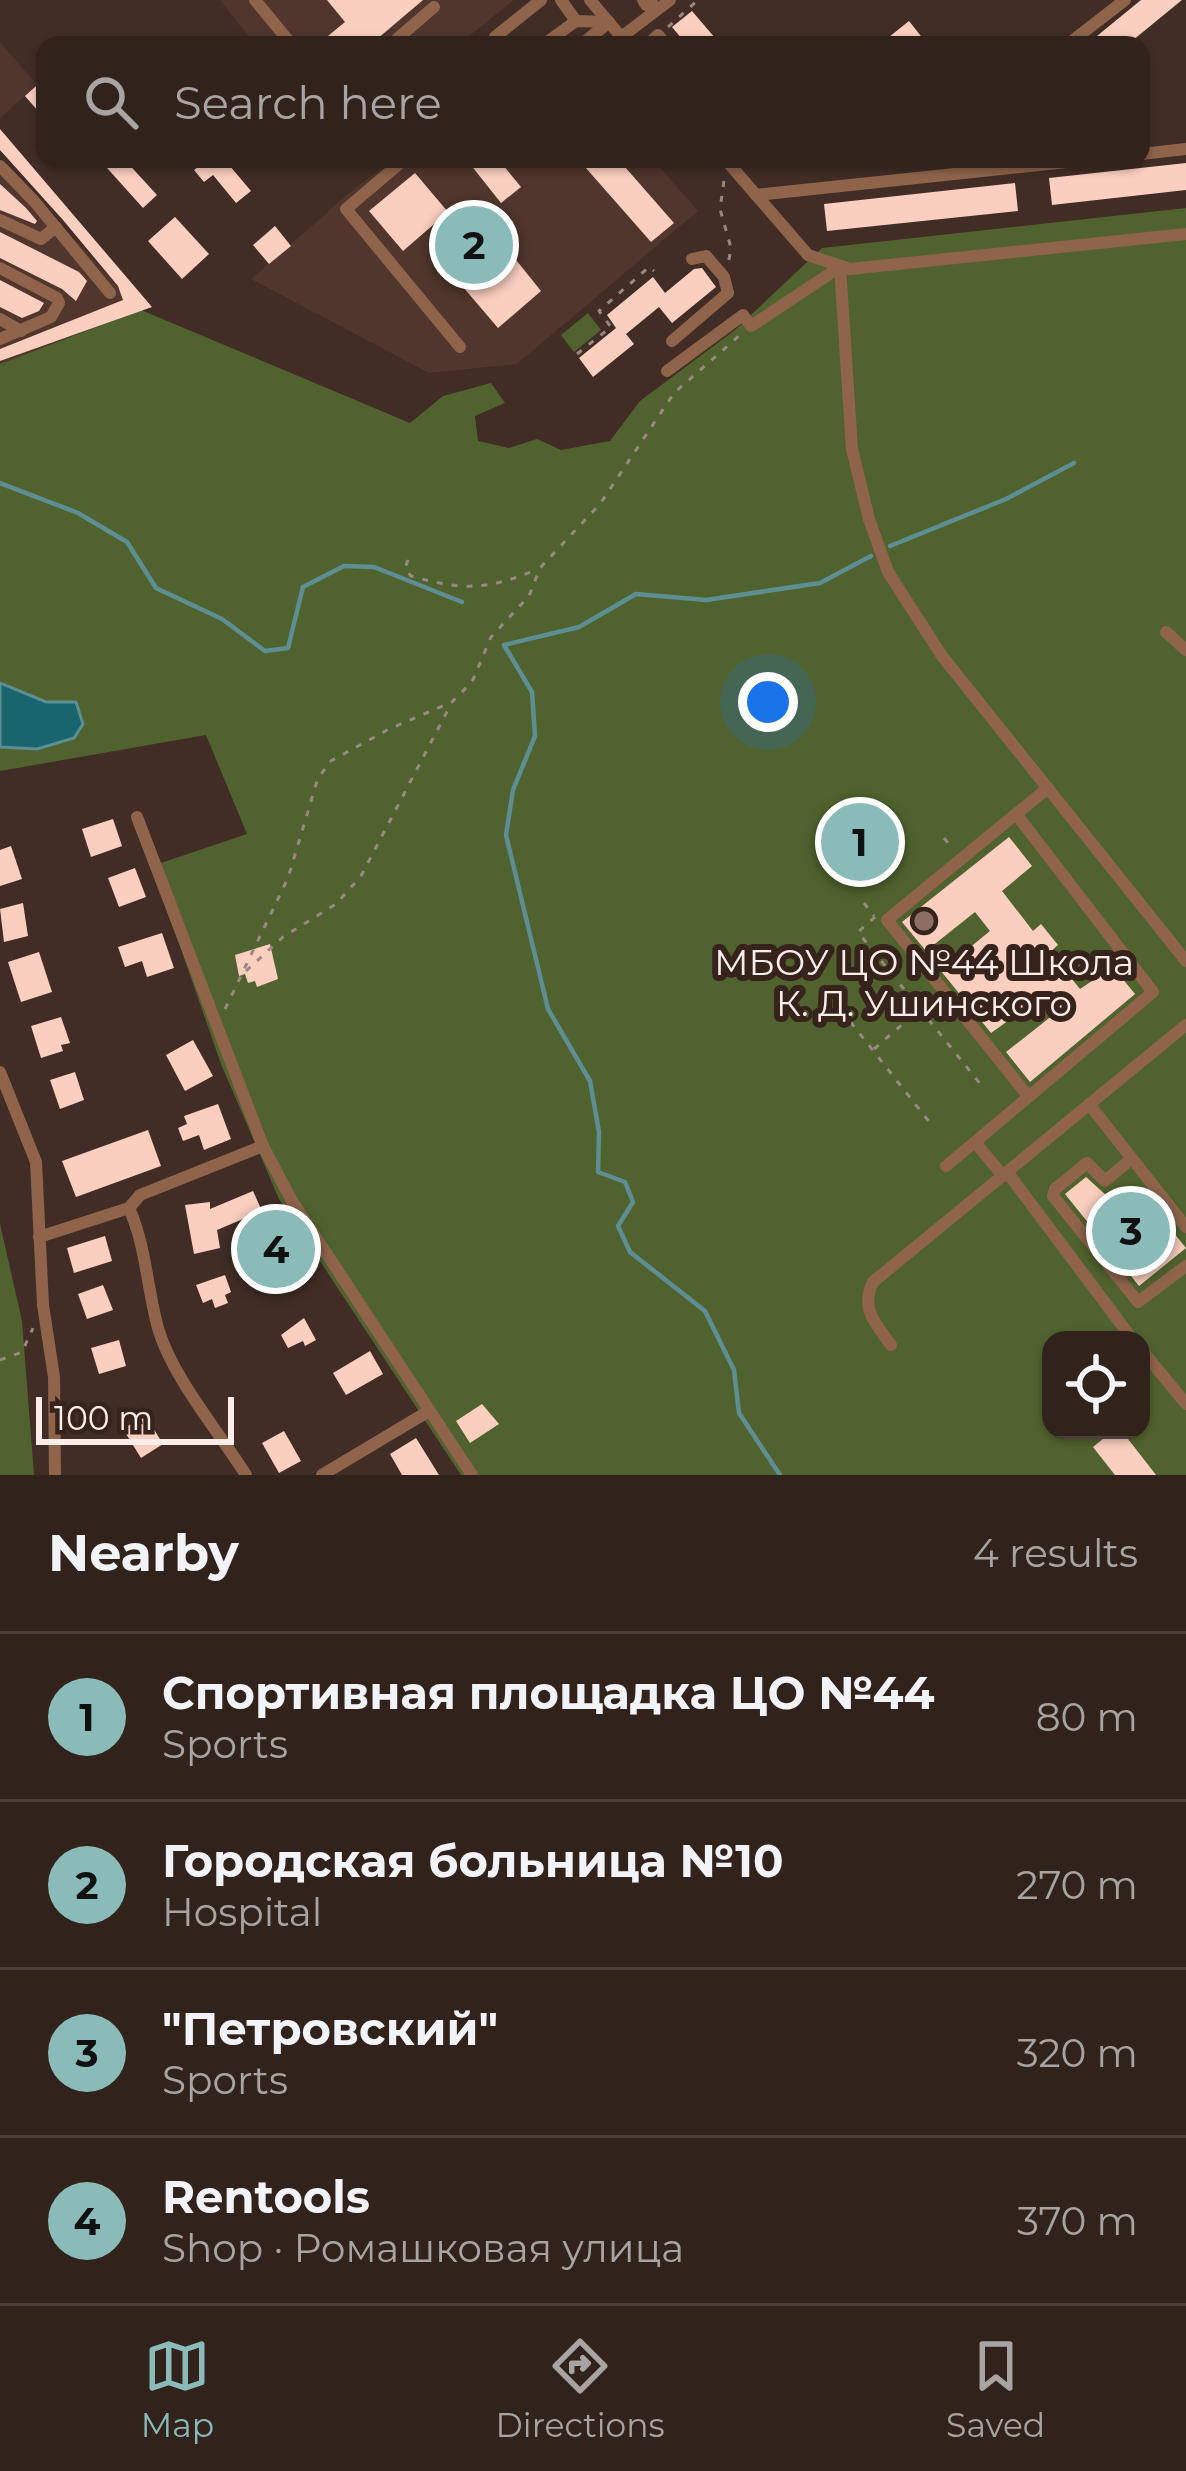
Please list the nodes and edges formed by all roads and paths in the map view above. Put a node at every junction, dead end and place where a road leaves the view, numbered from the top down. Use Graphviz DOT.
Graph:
graph roads {
  1 [pos="255,0"];
  2 [pos="541,0"];
  3 [pos="561,0"];
  4 [pos="590,0"];
  5 [pos="670,0"];
  6 [pos="698,0"];
  7 [pos="1125,0"];
  8 [pos="434,7"];
  9 [pos="576,21"];
  10 [pos="609,22"];
  11 [pos="285,36"];
  12 [pos="400,36"];
  13 [pos="495,36"];
  14 [pos="555,36"];
  15 [pos="592,36"];
  16 [pos="620,36"];
  17 [pos="630,36"];
  18 [pos="666,36"];
  19 [pos="1079,36"];
  20 [pos="1186,149"];
  21 [pos="1150,153"];
  22 [pos="0,166"];
  23 [pos="394,168"];
  24 [pos="725,168"];
  25 [pos="733,168"];
  26 [pos="1011,168"];
  27 [pos="756,195"];
  28 [pos="0,220"];
  29 [pos="56,226"];
  30 [pos="1186,233"];
  31 [pos="692,259"];
  32 [pos="840,267"];
  33 [pos="0,268"];
  34 [pos="654,271"];
  35 [pos="721,273"];
  36 [pos="110,293"];
  37 [pos="728,293"];
  38 [pos="0,319"];
  39 [pos="747,321"];
  40 [pos="21,331"];
  41 [pos="0,339"];
  42 [pos="672,341"];
  43 [pos="460,347"];
  44 [pos="577,354"];
  45 [pos="668,370"];
  46 [pos="408,560"];
  47 [pos="540,568"];
  48 [pos="1166,632"];
  49 [pos="1186,650"];
  50 [pos="452,702"];
  51 [pos="1048,788"];
  52 [pos="1016,814"];
  53 [pos="137,817"];
  54 [pos="944,838"];
  55 [pos="960,859"];
  56 [pos="864,903"];
  57 [pos="881,918"];
  58 [pos="1186,961"];
  59 [pos="804,963"];
  60 [pos="243,974"];
  61 [pos="942,991"];
  62 [pos="920,1009"];
  63 [pos="215,1025"];
  64 [pos="1186,1025"];
  65 [pos="873,1050"];
  66 [pos="0,1072"];
  67 [pos="982,1086"];
  68 [pos="2,1088"];
  69 [pos="1028,1096"];
  70 [pos="1089,1104"];
  71 [pos="931,1124"];
  72 [pos="976,1142"];
  73 [pos="263,1146"];
  74 [pos="1131,1159"];
  75 [pos="946,1166"];
  76 [pos="1005,1174"];
  77 [pos="130,1208"];
  78 [pos="1186,1227"];
  79 [pos="39,1237"];
  80 [pos="1186,1266"];
  81 [pos="43,1305"];
  82 [pos="1126,1331"];
  83 [pos="891,1345"];
  84 [pos="0,1360"];
  85 [pos="1150,1360"];
  86 [pos="1186,1404"];
  87 [pos="429,1411"];
  88 [pos="55,1475"];
  89 [pos="247,1475"];
  90 [pos="322,1475"];
  91 [pos="472,1475"];
  1 -- 11 [label="street"];
  2 -- 13 [label="street"];
  3 -- 9 [label="street"];
  4 -- 10 [label="street"];
  5 -- 17 [label="street"];
  6 -- 18 [label="path"];
  7 -- 19 [label="street"];
  8 -- 12 [label="street"];
  9 -- 10 [label="street"];
  9 -- 14 [label="street"];
  10 -- 15 [label="street"];
  10 -- 16 [label="street"];
  20 -- 21 [label="street"];
  22 -- 29 [label="street"];
  23 -- 43 [label="street"];
  24 -- 35 [label="path"];
  25 -- 27 [label="street"];
  26 -- 27 [label="street"];
  27 -- 32 [label="street"];
  28 -- 29 [label="street"];
  29 -- 36 [label="street"];
  30 -- 32 [label="street"];
  31 -- 35 [label="street"];
  32 -- 39 [label="street"];
  32 -- 51 [label="street"];
  33 -- 40 [label="street"];
  34 -- 44 [label="path"];
  35 -- 37 [label="street"];
  37 -- 39 [label="street"];
  37 -- 42 [label="street"];
  38 -- 40 [label="street"];
  39 -- 45 [label="street"];
  39 -- 47 [label="path"];
  40 -- 41 [label="street"];
  46 -- 47 [label="path"];
  47 -- 50 [label="path"];
  48 -- 49 [label="street"];
  50 -- 60 [label="path"];
  50 -- 60 [label="path"];
  51 -- 52 [label="street"];
  51 -- 58 [label="street"];
  52 -- 55 [label="street"];
  52 -- 69 [label="street"];
  53 -- 63 [label="street"];
  54 -- 55 [label="path"];
  55 -- 57 [label="street"];
  56 -- 57 [label="path"];
  57 -- 61 [label="street"];
  57 -- 62 [label="path"];
  59 -- 65 [label="path"];
  60 -- 63 [label="path"];
  61 -- 62 [label="path"];
  61 -- 69 [label="street"];
  62 -- 65 [label="path"];
  62 -- 67 [label="path"];
  63 -- 73 [label="street"];
  64 -- 70 [label="street"];
  65 -- 71 [label="path"];
  66 -- 68 [label="street"];
  68 -- 79 [label="street"];
  69 -- 72 [label="street"];
  70 -- 74 [label="street"];
  70 -- 76 [label="street"];
  72 -- 75 [label="street"];
  72 -- 76 [label="street"];
  73 -- 77 [label="street"];
  73 -- 87 [label="street"];
  74 -- 78 [label="street"];
  74 -- 80 [label="street"];
  76 -- 82 [label="street"];
  76 -- 83 [label="street"];
  77 -- 79 [label="street"];
  77 -- 89 [label="street"];
  79 -- 81 [label="street"];
  81 -- 84 [label="path"];
  81 -- 88 [label="street"];
  85 -- 86 [label="street"];
  87 -- 90 [label="street"];
  87 -- 91 [label="street"];
}
